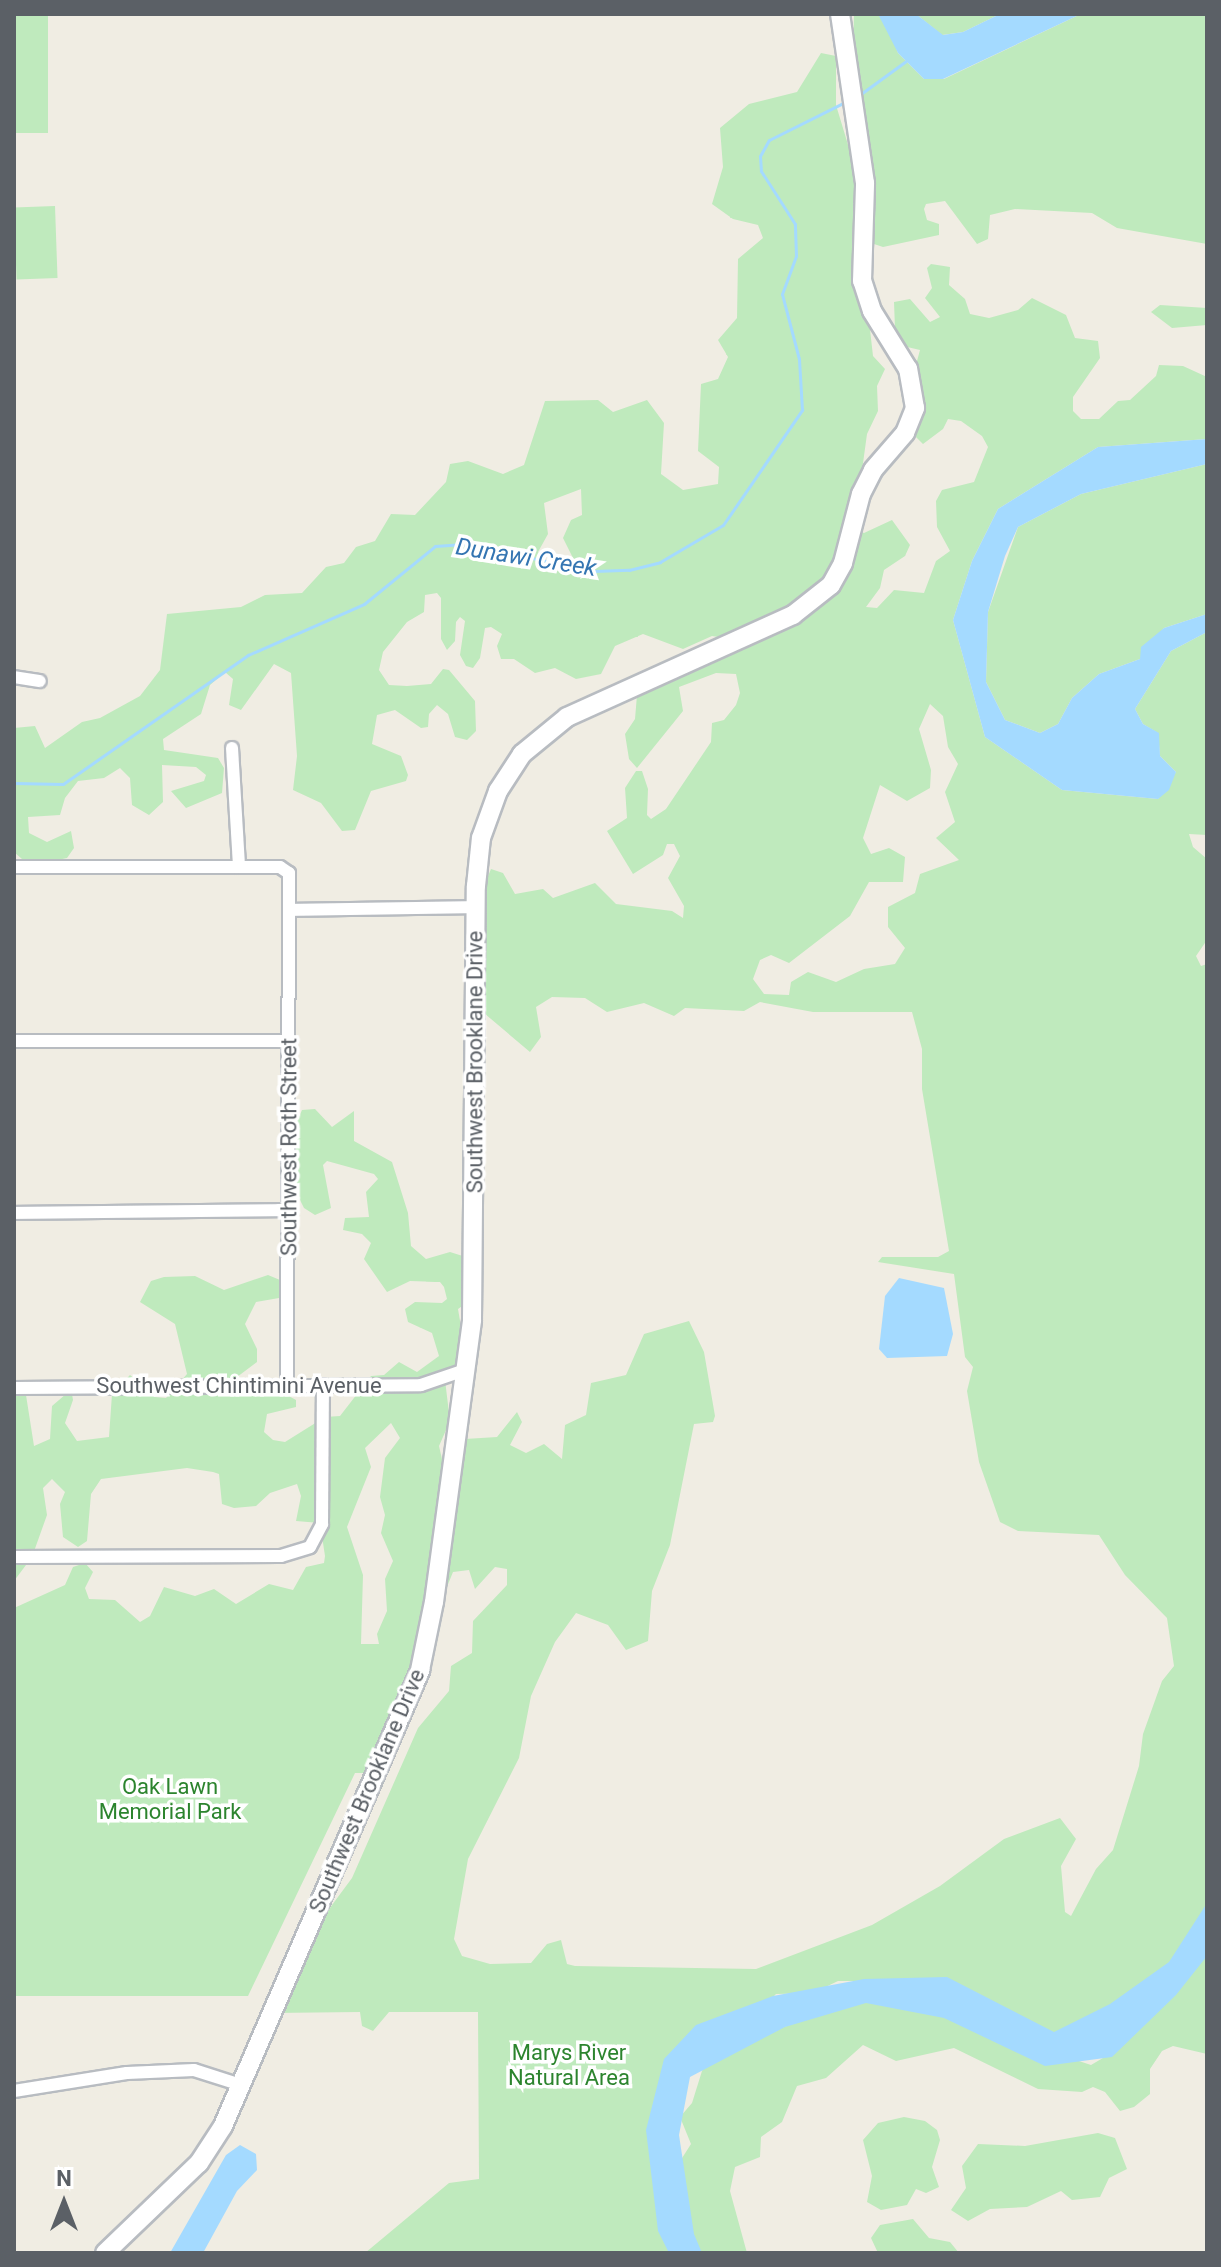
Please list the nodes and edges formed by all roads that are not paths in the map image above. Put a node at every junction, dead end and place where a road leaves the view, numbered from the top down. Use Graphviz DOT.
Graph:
graph roads {
  1 [pos="840,14"];
  2 [pos="14,677"];
  3 [pos="40,681"];
  4 [pos="232,748"];
  5 [pos="14,867"];
  6 [pos="239,867"];
  7 [pos="476,907"];
  8 [pos="290,910"];
  9 [pos="14,1041"];
  10 [pos="289,1041"];
  11 [pos="289,1210"];
  12 [pos="14,1213"];
  13 [pos="462,1371"];
  14 [pos="287,1384"];
  15 [pos="323,1385"];
  16 [pos="14,1388"];
  17 [pos="14,1557"];
  18 [pos="241,2085"];
  19 [pos="14,2091"];
  20 [pos="105,2253"];
  1 -- 7 [label="street, Southwest Brooklane Drive"];
  2 -- 3 [label="street"];
  4 -- 6 [label="street"];
  5 -- 6 [label="street"];
  6 -- 8 [label="street, Southwest Roth Street"];
  7 -- 8 [label="street"];
  7 -- 13 [label="street, Southwest Brooklane Drive"];
  8 -- 10 [label="street, Southwest Roth Street"];
  9 -- 10 [label="street"];
  10 -- 11 [label="street, Southwest Roth Street"];
  11 -- 12 [label="street"];
  11 -- 14 [label="street, Southwest Roth Street"];
  13 -- 15 [label="street, Southwest Chintimini Avenue"];
  13 -- 18 [label="street, Southwest Brooklane Drive"];
  14 -- 15 [label="street, Southwest Chintimini Avenue"];
  14 -- 16 [label="street, Southwest Chintimini Avenue"];
  15 -- 17 [label="street"];
  18 -- 19 [label="street"];
  18 -- 20 [label="street, Southwest Brooklane Drive"];
}
